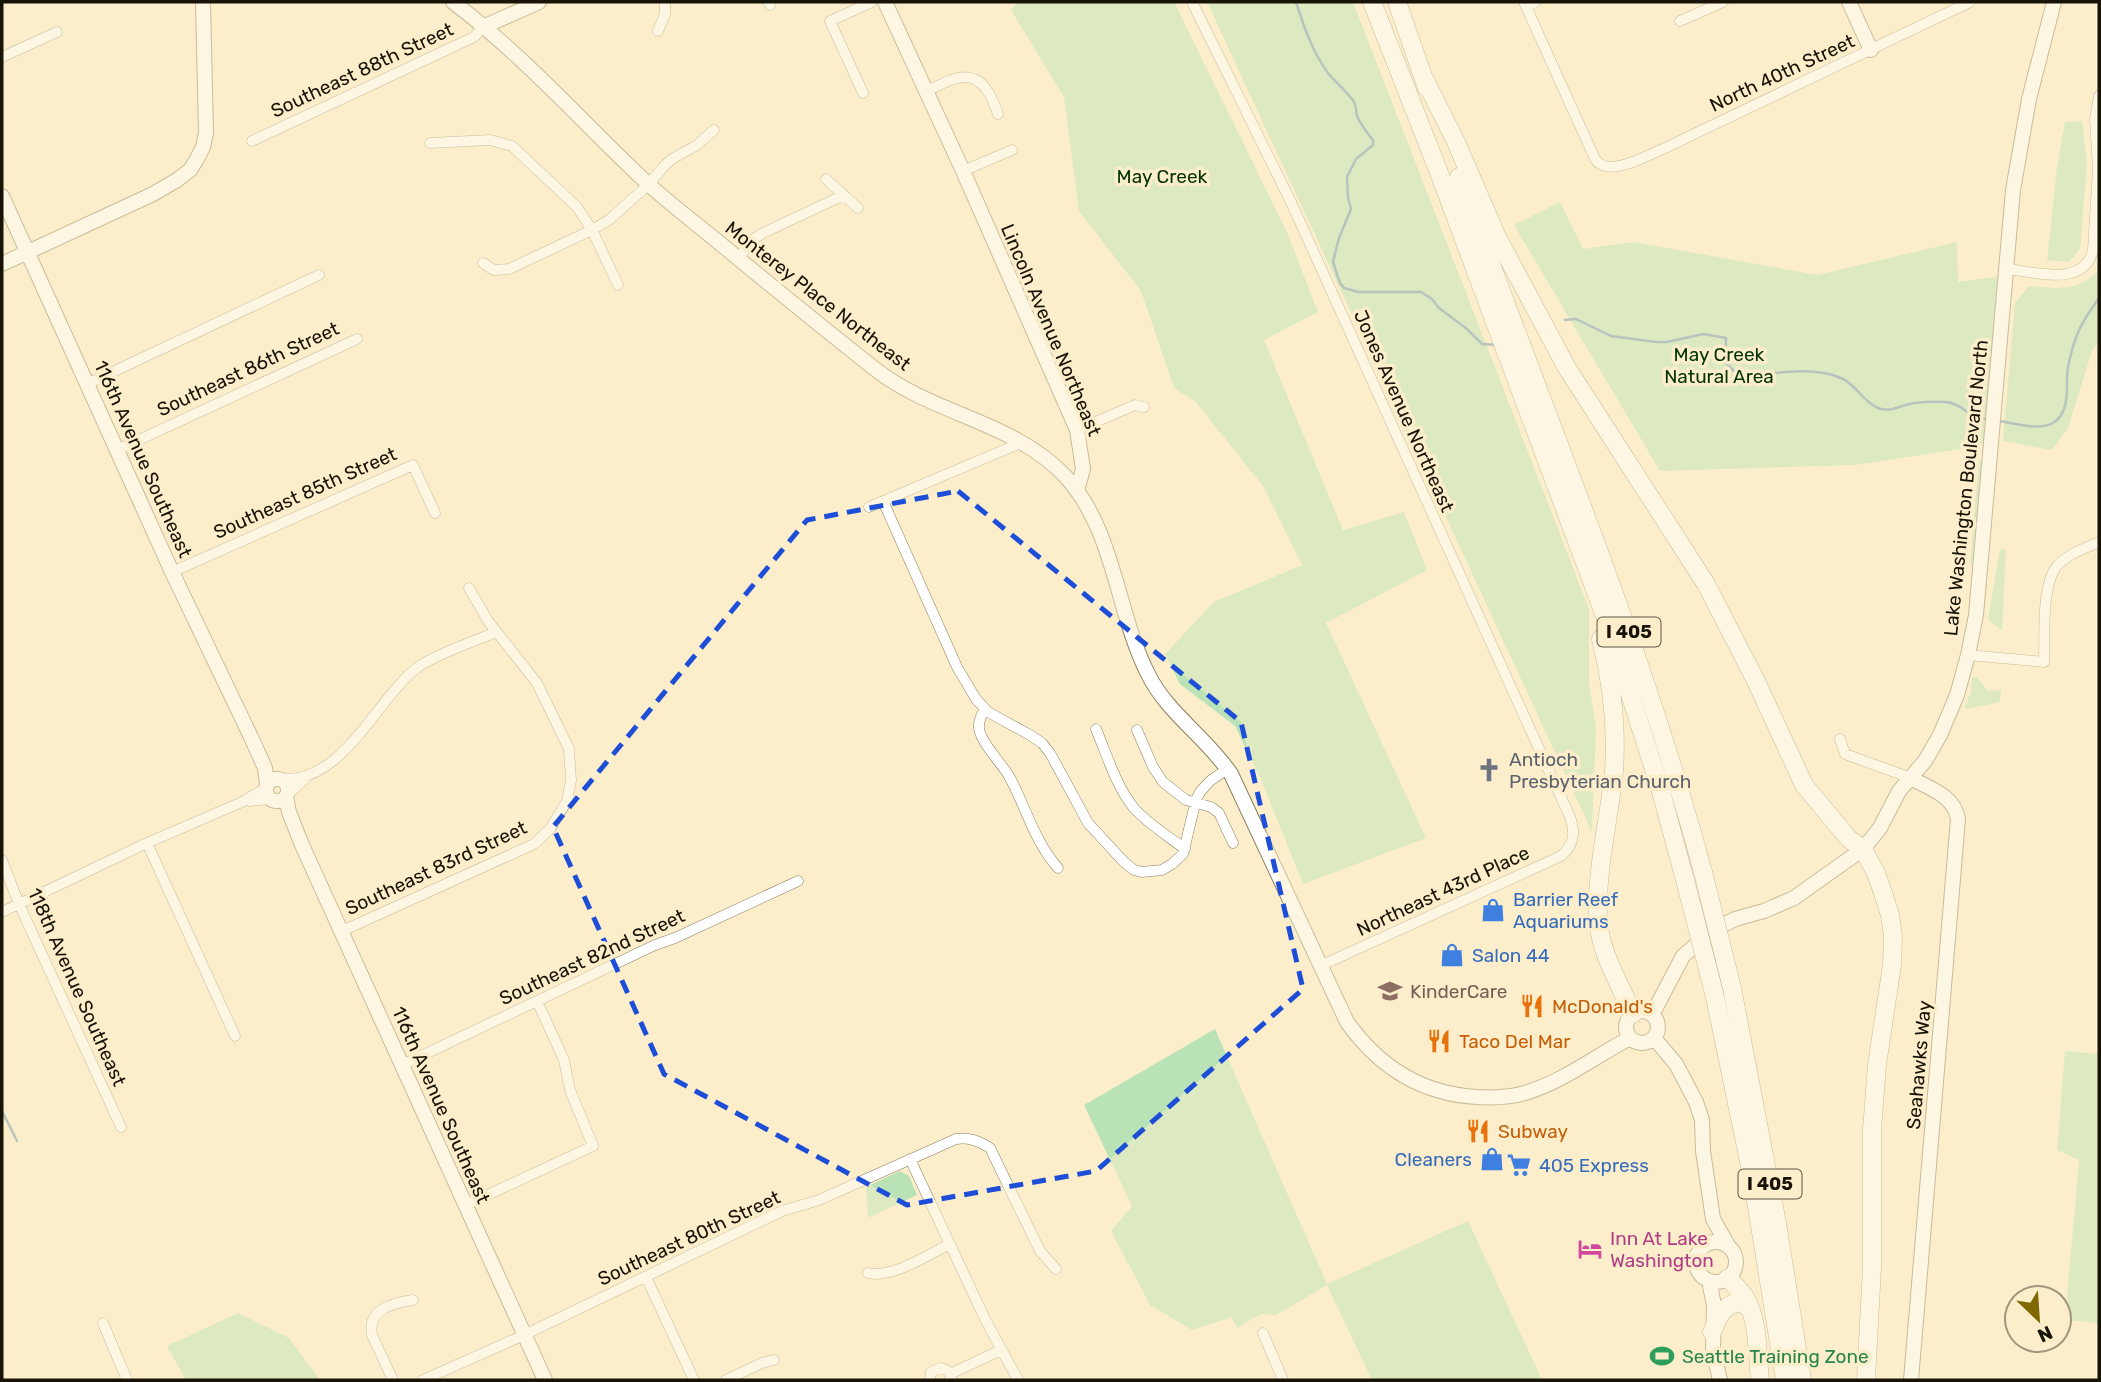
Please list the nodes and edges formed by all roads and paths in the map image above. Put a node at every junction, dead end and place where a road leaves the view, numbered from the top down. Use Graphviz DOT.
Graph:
graph roads {
  1 [pos="203,2"];
  2 [pos="453,2"];
  3 [pos="539,2"];
  4 [pos="665,2"];
  5 [pos="872,2"];
  6 [pos="885,2"];
  7 [pos="1192,2"];
  8 [pos="1372,2"];
  9 [pos="1397,2"];
  10 [pos="1723,2"];
  11 [pos="1849,2"];
  12 [pos="1970,2"];
  13 [pos="2054,2"];
  14 [pos="1529,3"];
  15 [pos="1680,21"];
  16 [pos="483,27"];
  17 [pos="658,31"];
  18 [pos="57,32"];
  19 [pos="1871,50"];
  20 [pos="2,57"];
  21 [pos="1424,78"];
  22 [pos="927,91"];
  23 [pos="863,93"];
  24 [pos="2099,96"];
  25 [pos="998,114"];
  26 [pos="714,130"];
  27 [pos="252,141"];
  28 [pos="429,143"];
  29 [pos="1012,150"];
  30 [pos="963,172"];
  31 [pos="826,179"];
  32 [pos="649,184"];
  33 [pos="844,195"];
  34 [pos="2,196"];
  35 [pos="858,208"];
  36 [pos="592,230"];
  37 [pos="28,252"];
  38 [pos="738,258"];
  39 [pos="483,263"];
  40 [pos="2,264"];
  41 [pos="2007,269"];
  42 [pos="319,275"];
  43 [pos="618,285"];
  44 [pos="1491,290"];
  45 [pos="357,339"];
  46 [pos="87,384"];
  47 [pos="1532,399"];
  48 [pos="1144,408"];
  49 [pos="1077,430"];
  50 [pos="1023,442"];
  51 [pos="117,450"];
  52 [pos="1553,478"];
  53 [pos="1077,491"];
  54 [pos="883,501"];
  55 [pos="869,507"];
  56 [pos="435,513"];
  57 [pos="2099,542"];
  58 [pos="173,572"];
  59 [pos="469,588"];
  60 [pos="496,632"];
  61 [pos="1968,655"];
  62 [pos="985,709"];
  63 [pos="1096,729"];
  64 [pos="1137,730"];
  65 [pos="1840,739"];
  66 [pos="1227,769"];
  67 [pos="1911,778"];
  68 [pos="276,790"];
  69 [pos="1195,803"];
  70 [pos="1573,839"];
  71 [pos="1233,842"];
  72 [pos="147,843"];
  73 [pos="1185,849"];
  74 [pos="1863,849"];
  75 [pos="2,860"];
  76 [pos="1059,868"];
  77 [pos="798,881"];
  78 [pos="19,904"];
  79 [pos="2,912"];
  80 [pos="342,931"];
  81 [pos="1320,966"];
  82 [pos="537,1001"];
  83 [pos="1633,1014"];
  84 [pos="1652,1015"];
  85 [pos="235,1035"];
  86 [pos="1630,1038"];
  87 [pos="1654,1038"];
  88 [pos="402,1065"];
  89 [pos="121,1127"];
  90 [pos="910,1159"];
  91 [pos="466,1205"];
  92 [pos="1713,1219"];
  93 [pos="950,1244"];
  94 [pos="1706,1245"];
  95 [pos="1729,1247"];
  96 [pos="1056,1269"];
  97 [pos="869,1273"];
  98 [pos="646,1277"];
  99 [pos="1720,1280"];
  100 [pos="414,1300"];
  101 [pos="1750,1308"];
  102 [pos="103,1323"];
  103 [pos="1712,1332"];
  104 [pos="1263,1333"];
  105 [pos="524,1335"];
  106 [pos="1002,1350"];
  107 [pos="774,1360"];
  108 [pos="950,1377"];
  109 [pos="127,1380"];
  110 [pos="393,1380"];
  111 [pos="424,1380"];
  112 [pos="545,1380"];
  113 [pos="694,1380"];
  114 [pos="726,1380"];
  115 [pos="930,1380"];
  116 [pos="1018,1380"];
  117 [pos="1283,1380"];
  118 [pos="1720,1380"];
  119 [pos="1760,1380"];
  120 [pos="1785,1380"];
  121 [pos="1802,1380"];
  122 [pos="1866,1380"];
  123 [pos="1911,1380"];
  1 -- 37 [label="street"];
  2 -- 16 [label="street, Monterey Place Northeast"];
  3 -- 16 [label="street"];
  4 -- 17 [label="street"];
  5 -- 23 [label="street"];
  6 -- 22 [label="street, Lincoln Avenue Northeast"];
  7 -- 70 [label="street, Jones Avenue Northeast"];
  8 -- 44 [label="highway, I 405"];
  9 -- 21 [label="highway, I 405"];
  10 -- 15 [label="street"];
  11 -- 19 [label="street"];
  12 -- 19 [label="street, North 40th Street"];
  13 -- 41 [label="street, Lake Washington Boulevard North"];
  14 -- 19 [label="street, North 40th Street"];
  16 -- 27 [label="street, Southeast 88th Street"];
  16 -- 32 [label="street, Monterey Place Northeast"];
  18 -- 20 [label="street"];
  21 -- 44 [label="highway, I 405"];
  21 -- 74 [label="highway"];
  22 -- 25 [label="street"];
  22 -- 30 [label="street, Lincoln Avenue Northeast"];
  24 -- 41 [label="street"];
  26 -- 32 [label="street"];
  28 -- 36 [label="street"];
  29 -- 30 [label="street"];
  30 -- 49 [label="street, Lincoln Avenue Northeast"];
  31 -- 33 [label="street"];
  32 -- 36 [label="street"];
  32 -- 38 [label="street, Monterey Place Northeast"];
  33 -- 35 [label="street"];
  33 -- 38 [label="street"];
  34 -- 37 [label="street, 116th Avenue Southeast"];
  36 -- 39 [label="street"];
  36 -- 43 [label="street"];
  37 -- 40 [label="street"];
  37 -- 46 [label="street, 116th Avenue Southeast"];
  38 -- 50 [label="street, Monterey Place Northeast"];
  41 -- 61 [label="street, Lake Washington Boulevard North"];
  42 -- 46 [label="street"];
  44 -- 47 [label="highway, I 405"];
  45 -- 51 [label="street, Southeast 86th Street"];
  46 -- 51 [label="street, 116th Avenue Southeast"];
  47 -- 52 [label="highway, I 405"];
  47 -- 121 [label="highway, I 405, bridge"];
  48 -- 49 [label="street"];
  49 -- 53 [label="street, Lincoln Avenue Northeast"];
  50 -- 53 [label="street, Monterey Place Northeast"];
  50 -- 54 [label="street"];
  51 -- 58 [label="street, 116th Avenue Southeast"];
  52 -- 83 [label="highway"];
  52 -- 120 [label="highway, I 405, bridge"];
  53 -- 66 [label="street"];
  54 -- 55 [label="street"];
  54 -- 62 [label="street"];
  56 -- 58 [label="street, Southeast 85th Street"];
  57 -- 61 [label="street"];
  58 -- 68 [label="street, 116th Avenue Southeast"];
  59 -- 60 [label="street"];
  60 -- 68 [label="street"];
  60 -- 80 [label="street, Southeast 83rd Street"];
  61 -- 67 [label="street, Lake Washington Boulevard North"];
  62 -- 73 [label="street"];
  62 -- 76 [label="street"];
  63 -- 73 [label="street"];
  64 -- 69 [label="street"];
  65 -- 67 [label="street"];
  66 -- 69 [label="street"];
  66 -- 81 [label="street"];
  67 -- 74 [label="street, Lake Washington Boulevard North"];
  67 -- 123 [label="street, Seahawks Way"];
  68 -- 72 [label="street"];
  68 -- 80 [label="street, 116th Avenue Southeast"];
  69 -- 71 [label="street"];
  69 -- 73 [label="street"];
  70 -- 81 [label="street, Northeast 43rd Place"];
  72 -- 78 [label="street"];
  72 -- 85 [label="street"];
  74 -- 84 [label="street, Lake Washington Boulevard North"];
  74 -- 122 [label="highway"];
  75 -- 78 [label="street, 118th Avenue Southeast"];
  77 -- 82 [label="street, Southeast 82nd Street"];
  78 -- 79 [label="street"];
  78 -- 89 [label="street, 118th Avenue Southeast"];
  80 -- 88 [label="street, 116th Avenue Southeast"];
  81 -- 86 [label="street"];
  82 -- 88 [label="street, Southeast 82nd Street"];
  82 -- 91 [label="street"];
  83 -- 84 [label="street"];
  83 -- 86 [label="street"];
  84 -- 87 [label="street"];
  86 -- 87 [label="street"];
  87 -- 92 [label="street"];
  88 -- 91 [label="street, 116th Avenue Southeast"];
  90 -- 93 [label="street"];
  90 -- 96 [label="street, Southeast 80th Street"];
  90 -- 98 [label="street, Southeast 80th Street"];
  91 -- 105 [label="street, 116th Avenue Southeast"];
  92 -- 94 [label="street"];
  92 -- 95 [label="street"];
  93 -- 97 [label="street"];
  93 -- 106 [label="street"];
  94 -- 95 [label="street"];
  94 -- 99 [label="street"];
  95 -- 99 [label="street"];
  98 -- 105 [label="street, Southeast 80th Street"];
  98 -- 113 [label="street"];
  99 -- 101 [label="highway"];
  99 -- 103 [label="street"];
  100 -- 110 [label="street"];
  101 -- 103 [label="highway"];
  101 -- 119 [label="highway"];
  102 -- 109 [label="street"];
  103 -- 118 [label="street"];
  104 -- 117 [label="street"];
  105 -- 111 [label="street, Southeast 80th Street"];
  105 -- 112 [label="street, 116th Avenue Southeast"];
  106 -- 108 [label="street"];
  106 -- 116 [label="street"];
  107 -- 114 [label="street"];
  108 -- 115 [label="street"];
}
